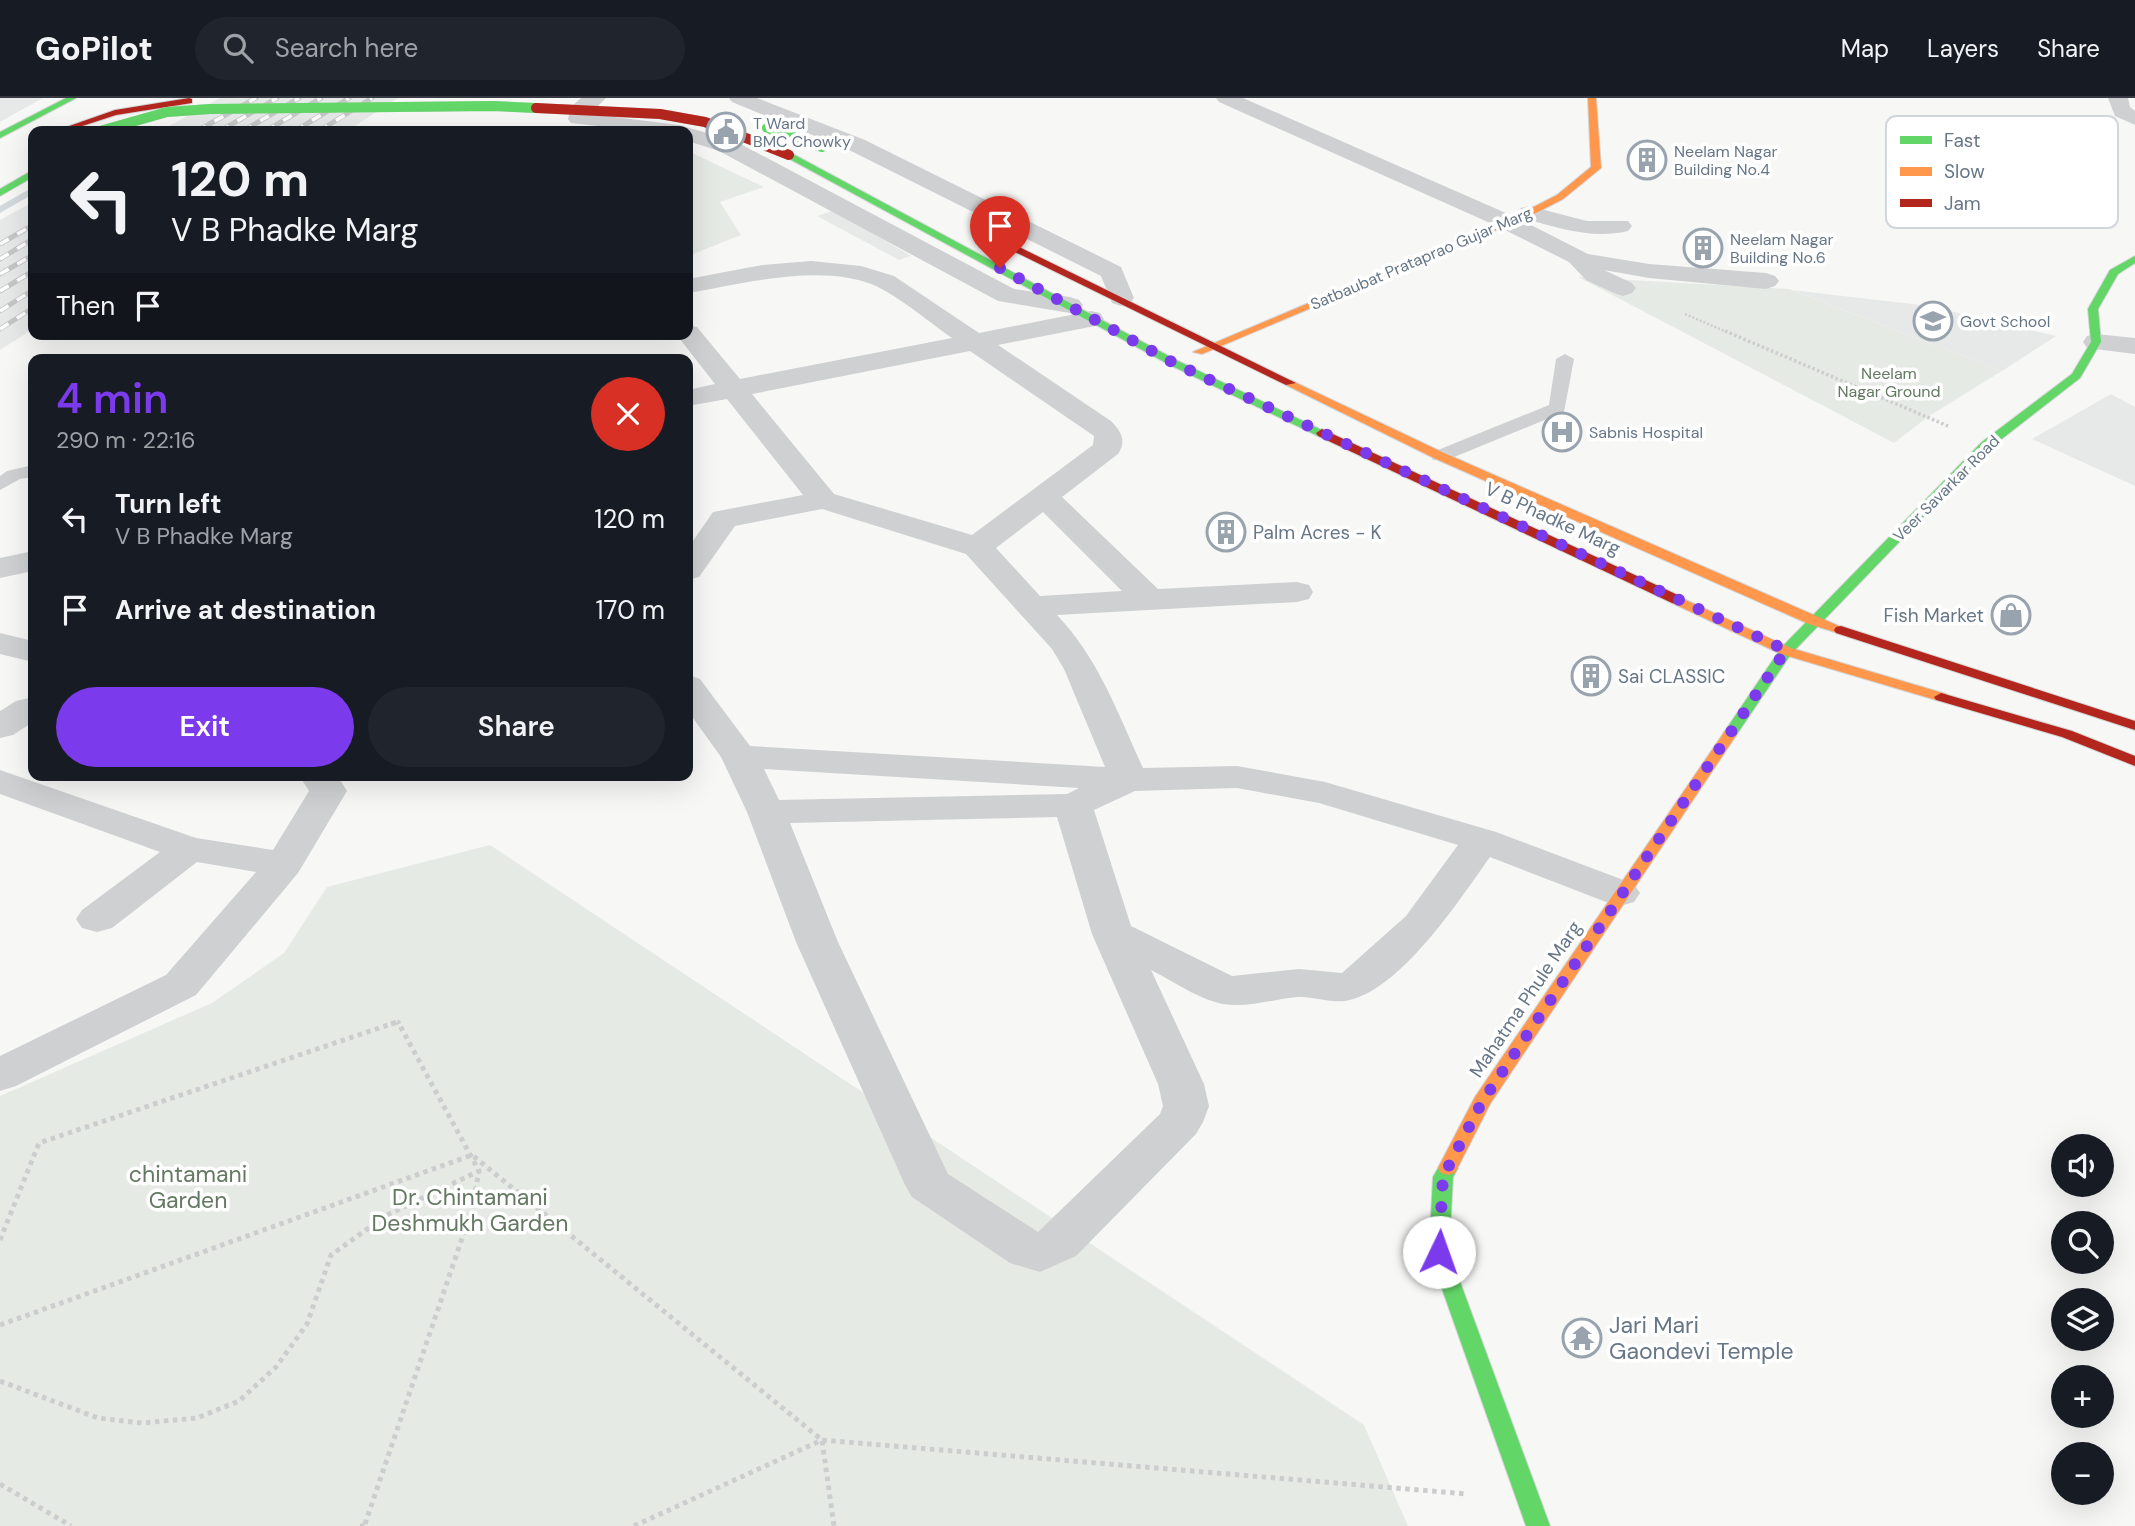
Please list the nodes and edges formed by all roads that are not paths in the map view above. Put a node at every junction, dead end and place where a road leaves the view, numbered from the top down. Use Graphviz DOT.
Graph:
graph roads {
  1 [pos="72,98"];
  2 [pos="212,98"];
  3 [pos="572,98"];
  4 [pos="596,98"];
  5 [pos="1226,98"];
  6 [pos="1592,98"];
  7 [pos="2118,98"];
  8 [pos="746,114"];
  9 [pos="2135,119"];
  10 [pos="31,126"];
  11 [pos="75,126"];
  12 [pos="118,126"];
  13 [pos="649,126"];
  14 [pos="28,128"];
  15 [pos="0,135"];
  16 [pos="693,136"];
  17 [pos="828,150"];
  18 [pos="28,163"];
  19 [pos="28,176"];
  20 [pos="0,178"];
  21 [pos="0,193"];
  22 [pos="1518,217"];
  23 [pos="1620,226"];
  24 [pos="1009,245"];
  25 [pos="1578,257"];
  26 [pos="2135,259"];
  27 [pos="1766,281"];
  28 [pos="693,285"];
  29 [pos="1623,288"];
  30 [pos="1121,298"];
  31 [pos="1070,305"];
  32 [pos="1094,318"];
  33 [pos="693,339"];
  34 [pos="973,342"];
  35 [pos="2096,342"];
  36 [pos="1214,345"];
  37 [pos="2135,346"];
  38 [pos="1565,359"];
  39 [pos="1174,363"];
  40 [pos="732,390"];
  41 [pos="693,397"];
  42 [pos="1440,456"];
  43 [pos="28,472"];
  44 [pos="0,484"];
  45 [pos="1044,496"];
  46 [pos="823,500"];
  47 [pos="724,519"];
  48 [pos="693,524"];
  49 [pos="977,547"];
  50 [pos="28,548"];
  51 [pos="0,554"];
  52 [pos="28,562"];
  53 [pos="693,563"];
  54 [pos="0,568"];
  55 [pos="1297,592"];
  56 [pos="1150,600"];
  57 [pos="1031,606"];
  58 [pos="1814,621"];
  59 [pos="0,643"];
  60 [pos="1786,650"];
  61 [pos="28,651"];
  62 [pos="693,693"];
  63 [pos="2135,726"];
  64 [pos="739,756"];
  65 [pos="2135,761"];
  66 [pos="1129,780"];
  67 [pos="0,781"];
  68 [pos="322,781"];
  69 [pos="1073,805"];
  70 [pos="766,812"];
  71 [pos="1482,840"];
  72 [pos="189,849"];
  73 [pos="284,864"];
  74 [pos="1620,893"];
  75 [pos="97,919"];
  76 [pos="1113,934"];
  77 [pos="0,1075"];
  78 [pos="1538,1526"];
  1 -- 10 [label="main road"];
  2 -- 11 [label="main road"];
  3 -- 8 [label="main road"];
  4 -- 13 [label="street"];
  5 -- 22 [label="street"];
  6 -- 22 [label="main road, Satbaubat Prataprao Gujar Marg"];
  7 -- 9 [label="street"];
  8 -- 17 [label="main road, bridge"];
  8 -- 30 [label="street"];
  12 -- 31 [label="main road, V B Phadke Marg, bridge"];
  14 -- 15 [label="main road"];
  16 -- 31 [label="street"];
  18 -- 20 [label="main road"];
  19 -- 21 [label="main road"];
  22 -- 23 [label="street"];
  22 -- 25 [label="street"];
  22 -- 36 [label="main road, Satbaubat Prataprao Gujar Marg"];
  24 -- 30 [label="main road, V B Phadke Marg"];
  25 -- 27 [label="street"];
  25 -- 29 [label="street"];
  26 -- 35 [label="main road"];
  28 -- 34 [label="street"];
  30 -- 36 [label="main road, V B Phadke Marg"];
  31 -- 32 [label="main road, V B Phadke Marg"];
  32 -- 34 [label="street"];
  32 -- 39 [label="main road, V B Phadke Marg"];
  33 -- 40 [label="street"];
  34 -- 40 [label="street"];
  34 -- 45 [label="street"];
  35 -- 37 [label="street"];
  35 -- 58 [label="main road, Veer Savarkar Road"];
  36 -- 39 [label="main road, Satbaubat Prataprao Gujar Marg"];
  36 -- 42 [label="main road, V B Phadke Marg"];
  38 -- 42 [label="lane"];
  39 -- 60 [label="main road, V B Phadke Marg"];
  40 -- 41 [label="street"];
  40 -- 46 [label="street"];
  42 -- 58 [label="main road, V B Phadke Marg"];
  43 -- 44 [label="lane"];
  45 -- 49 [label="street"];
  45 -- 56 [label="street"];
  46 -- 47 [label="street"];
  46 -- 49 [label="street"];
  47 -- 48 [label="street"];
  47 -- 53 [label="street"];
  49 -- 57 [label="street"];
  50 -- 51 [label="street"];
  52 -- 54 [label="street"];
  55 -- 56 [label="street"];
  56 -- 57 [label="street"];
  57 -- 66 [label="street"];
  58 -- 60 [label="main road, Veer Savarkar Road"];
  58 -- 63 [label="main road, V B Phadke Marg"];
  59 -- 61 [label="street"];
  60 -- 65 [label="main road, V B Phadke Marg"];
  60 -- 74 [label="main road, Mahatma Phule Marg"];
  62 -- 64 [label="street"];
  64 -- 66 [label="street"];
  64 -- 70 [label="street"];
  66 -- 69 [label="street"];
  66 -- 71 [label="street"];
  67 -- 72 [label="street"];
  68 -- 73 [label="street"];
  69 -- 70 [label="street"];
  69 -- 76 [label="street"];
  70 -- 76 [label="street"];
  71 -- 74 [label="street"];
  71 -- 76 [label="street"];
  72 -- 73 [label="street"];
  72 -- 75 [label="street"];
  73 -- 77 [label="street"];
  74 -- 78 [label="main road, Mahatma Phule Marg"];
}
